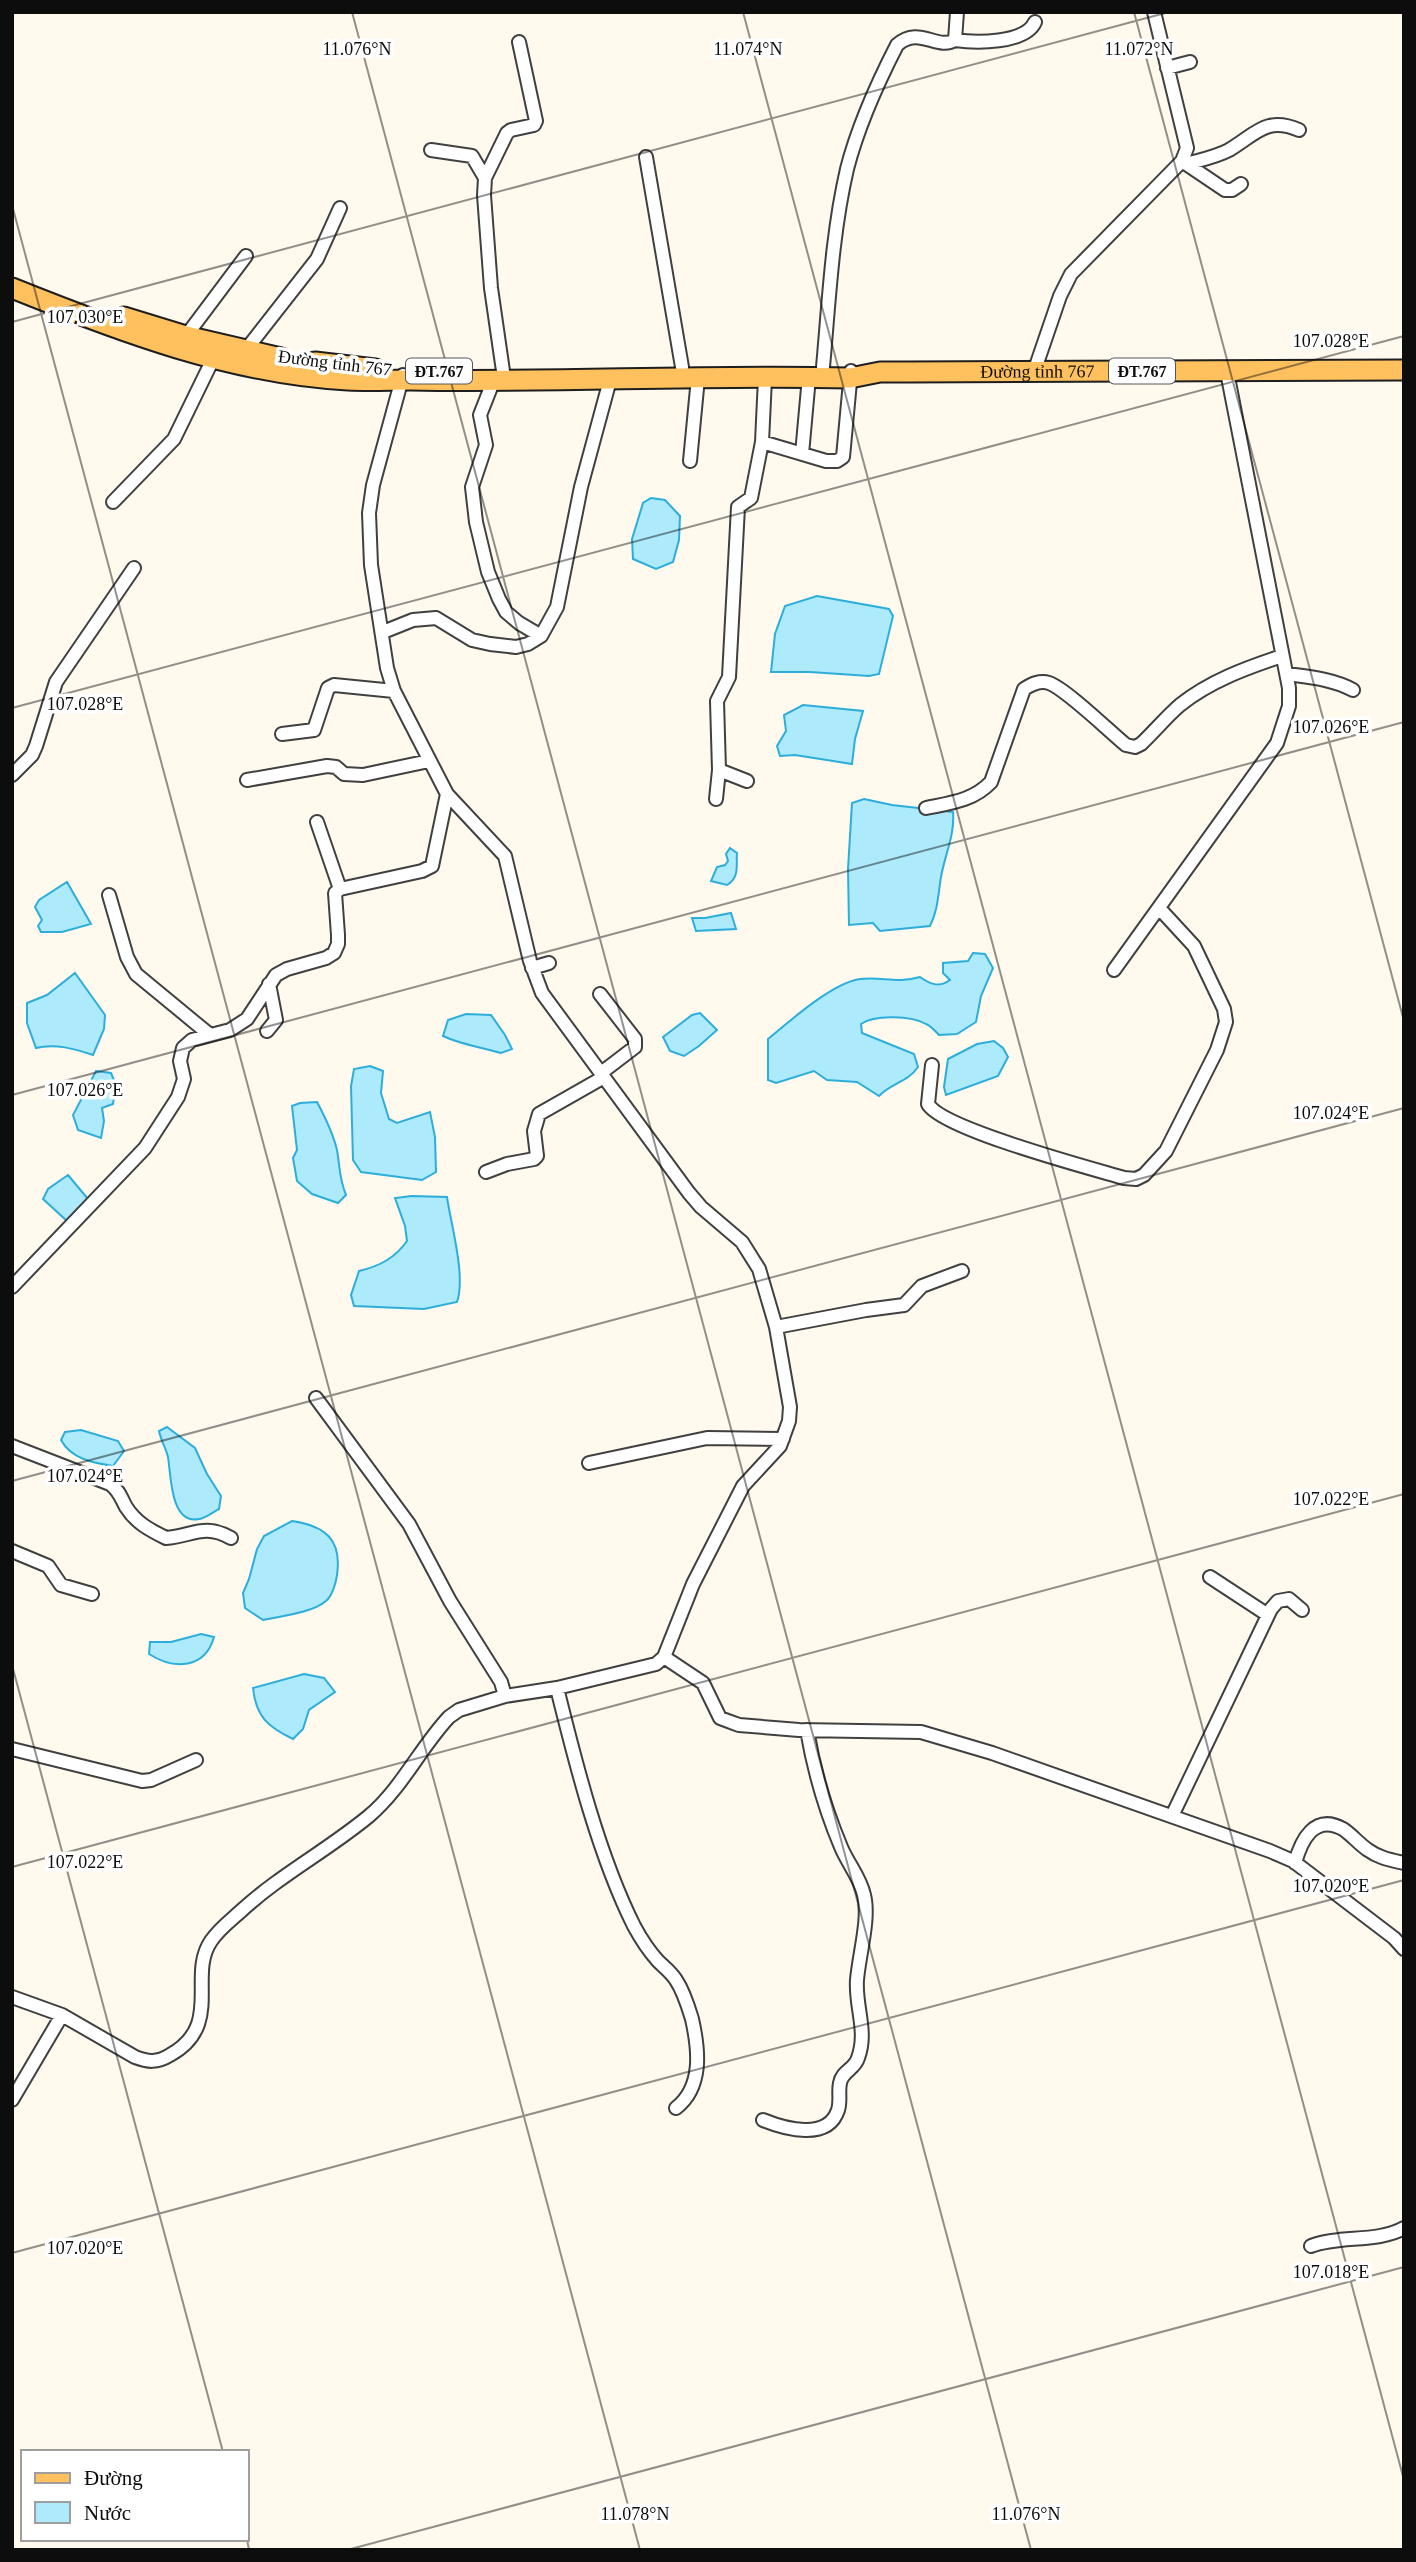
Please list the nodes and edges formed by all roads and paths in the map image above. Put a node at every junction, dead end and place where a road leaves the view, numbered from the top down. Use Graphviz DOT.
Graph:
graph roads {
  1 [pos="957,12"];
  2 [pos="1154,12"];
  3 [pos="1035,22"];
  4 [pos="955,40"];
  5 [pos="519,43"];
  6 [pos="1190,62"];
  7 [pos="1167,68"];
  8 [pos="1299,130"];
  9 [pos="431,150"];
  10 [pos="646,157"];
  11 [pos="1184,162"];
  12 [pos="485,178"];
  13 [pos="1241,184"];
  14 [pos="340,208"];
  15 [pos="246,256"];
  16 [pos="12,274"];
  17 [pos="12,288"];
  18 [pos="186,336"];
  19 [pos="245,351"];
  20 [pos="214,357"];
  21 [pos="1404,370"];
  22 [pos="816,372"];
  23 [pos="1034,372"];
  24 [pos="1227,372"];
  25 [pos="690,373"];
  26 [pos="851,373"];
  27 [pos="403,375"];
  28 [pos="498,376"];
  29 [pos="765,378"];
  30 [pos="610,380"];
  31 [pos="762,442"];
  32 [pos="802,454"];
  33 [pos="690,461"];
  34 [pos="113,502"];
  35 [pos="134,569"];
  36 [pos="383,632"];
  37 [pos="541,636"];
  38 [pos="1282,656"];
  39 [pos="1287,674"];
  40 [pos="1353,690"];
  41 [pos="394,691"];
  42 [pos="282,734"];
  43 [pos="429,761"];
  44 [pos="719,770"];
  45 [pos="12,775"];
  46 [pos="247,780"];
  47 [pos="747,781"];
  48 [pos="447,794"];
  49 [pos="716,799"];
  50 [pos="926,808"];
  51 [pos="317,822"];
  52 [pos="340,889"];
  53 [pos="109,895"];
  54 [pos="1158,908"];
  55 [pos="549,963"];
  56 [pos="532,968"];
  57 [pos="1114,970"];
  58 [pos="269,985"];
  59 [pos="600,994"];
  60 [pos="267,1031"];
  61 [pos="211,1035"];
  62 [pos="932,1065"];
  63 [pos="602,1075"];
  64 [pos="486,1172"];
  65 [pos="962,1271"];
  66 [pos="12,1287"];
  67 [pos="776,1328"];
  68 [pos="316,1398"];
  69 [pos="783,1439"];
  70 [pos="12,1446"];
  71 [pos="589,1463"];
  72 [pos="231,1538"];
  73 [pos="12,1551"];
  74 [pos="1210,1577"];
  75 [pos="92,1594"];
  76 [pos="1302,1610"];
  77 [pos="1268,1615"];
  78 [pos="664,1657"];
  79 [pos="557,1688"];
  80 [pos="505,1696"];
  81 [pos="807,1730"];
  82 [pos="12,1749"];
  83 [pos="196,1760"];
  84 [pos="1172,1816"];
  85 [pos="1295,1863"];
  86 [pos="1404,1863"];
  87 [pos="1404,1949"];
  88 [pos="12,1997"];
  89 [pos="62,2015"];
  90 [pos="12,2100"];
  91 [pos="677,2108"];
  92 [pos="763,2120"];
  93 [pos="1404,2228"];
  94 [pos="1311,2246"];
  1 -- 4 [label="street"];
  2 -- 7 [label="street"];
  3 -- 4 [label="street"];
  4 -- 22 [label="street"];
  5 -- 12 [label="street"];
  6 -- 7 [label="street"];
  7 -- 11 [label="street"];
  8 -- 11 [label="street"];
  9 -- 12 [label="street"];
  10 -- 25 [label="street"];
  11 -- 13 [label="street"];
  11 -- 23 [label="street"];
  12 -- 28 [label="street"];
  14 -- 19 [label="street"];
  15 -- 18 [label="street"];
  16 -- 18 [label="main road, Đường tỉnh 767 / ĐT.767"];
  17 -- 20 [label="main road, Đường tỉnh 767 / ĐT.767"];
  18 -- 19 [label="main road, Đường tỉnh 767 / ĐT.767"];
  19 -- 27 [label="main road, Đường tỉnh 767 / ĐT.767"];
  20 -- 27 [label="main road, Đường tỉnh 767 / ĐT.767"];
  20 -- 34 [label="street"];
  21 -- 24 [label="main road, Đường tỉnh 767 / ĐT.767"];
  22 -- 25 [label="main road, Đường tỉnh 767 / ĐT.767"];
  22 -- 26 [label="main road, Đường tỉnh 767 / ĐT.767"];
  22 -- 29 [label="main road, Đường tỉnh 767 / ĐT.767"];
  22 -- 32 [label="street"];
  23 -- 24 [label="main road, Đường tỉnh 767 / ĐT.767"];
  23 -- 26 [label="main road, Đường tỉnh 767 / ĐT.767"];
  24 -- 38 [label="street"];
  25 -- 28 [label="main road, Đường tỉnh 767 / ĐT.767"];
  25 -- 29 [label="main road, Đường tỉnh 767 / ĐT.767"];
  25 -- 30 [label="main road, Đường tỉnh 767 / ĐT.767"];
  25 -- 33 [label="street"];
  26 -- 32 [label="street"];
  27 -- 28 [label="main road, Đường tỉnh 767 / ĐT.767"];
  27 -- 36 [label="street"];
  28 -- 30 [label="main road, Đường tỉnh 767 / ĐT.767"];
  28 -- 37 [label="street"];
  29 -- 31 [label="street"];
  30 -- 37 [label="street"];
  31 -- 32 [label="street"];
  31 -- 44 [label="street"];
  35 -- 45 [label="street"];
  36 -- 37 [label="street"];
  36 -- 41 [label="street"];
  38 -- 39 [label="street"];
  38 -- 50 [label="street"];
  39 -- 40 [label="street"];
  39 -- 54 [label="street"];
  41 -- 42 [label="street"];
  41 -- 43 [label="street"];
  43 -- 46 [label="street"];
  43 -- 48 [label="street"];
  44 -- 47 [label="street"];
  44 -- 49 [label="street"];
  48 -- 52 [label="street"];
  48 -- 56 [label="street"];
  51 -- 52 [label="street"];
  52 -- 58 [label="street"];
  53 -- 61 [label="street"];
  54 -- 57 [label="street"];
  54 -- 62 [label="street"];
  55 -- 56 [label="street"];
  56 -- 63 [label="street"];
  58 -- 60 [label="street"];
  58 -- 61 [label="street"];
  59 -- 63 [label="street"];
  61 -- 66 [label="street"];
  63 -- 64 [label="street"];
  63 -- 67 [label="street"];
  65 -- 67 [label="street"];
  67 -- 69 [label="street"];
  68 -- 80 [label="street"];
  69 -- 71 [label="street"];
  69 -- 78 [label="street"];
  70 -- 72 [label="street"];
  73 -- 75 [label="street"];
  74 -- 77 [label="street"];
  76 -- 77 [label="street"];
  77 -- 84 [label="street"];
  78 -- 79 [label="street"];
  78 -- 81 [label="street"];
  79 -- 80 [label="street"];
  79 -- 91 [label="street"];
  80 -- 89 [label="street"];
  81 -- 84 [label="street"];
  81 -- 92 [label="street"];
  82 -- 83 [label="street"];
  84 -- 85 [label="street"];
  85 -- 86 [label="street"];
  85 -- 87 [label="street"];
  88 -- 89 [label="street"];
  89 -- 90 [label="street"];
  93 -- 94 [label="street"];
}
